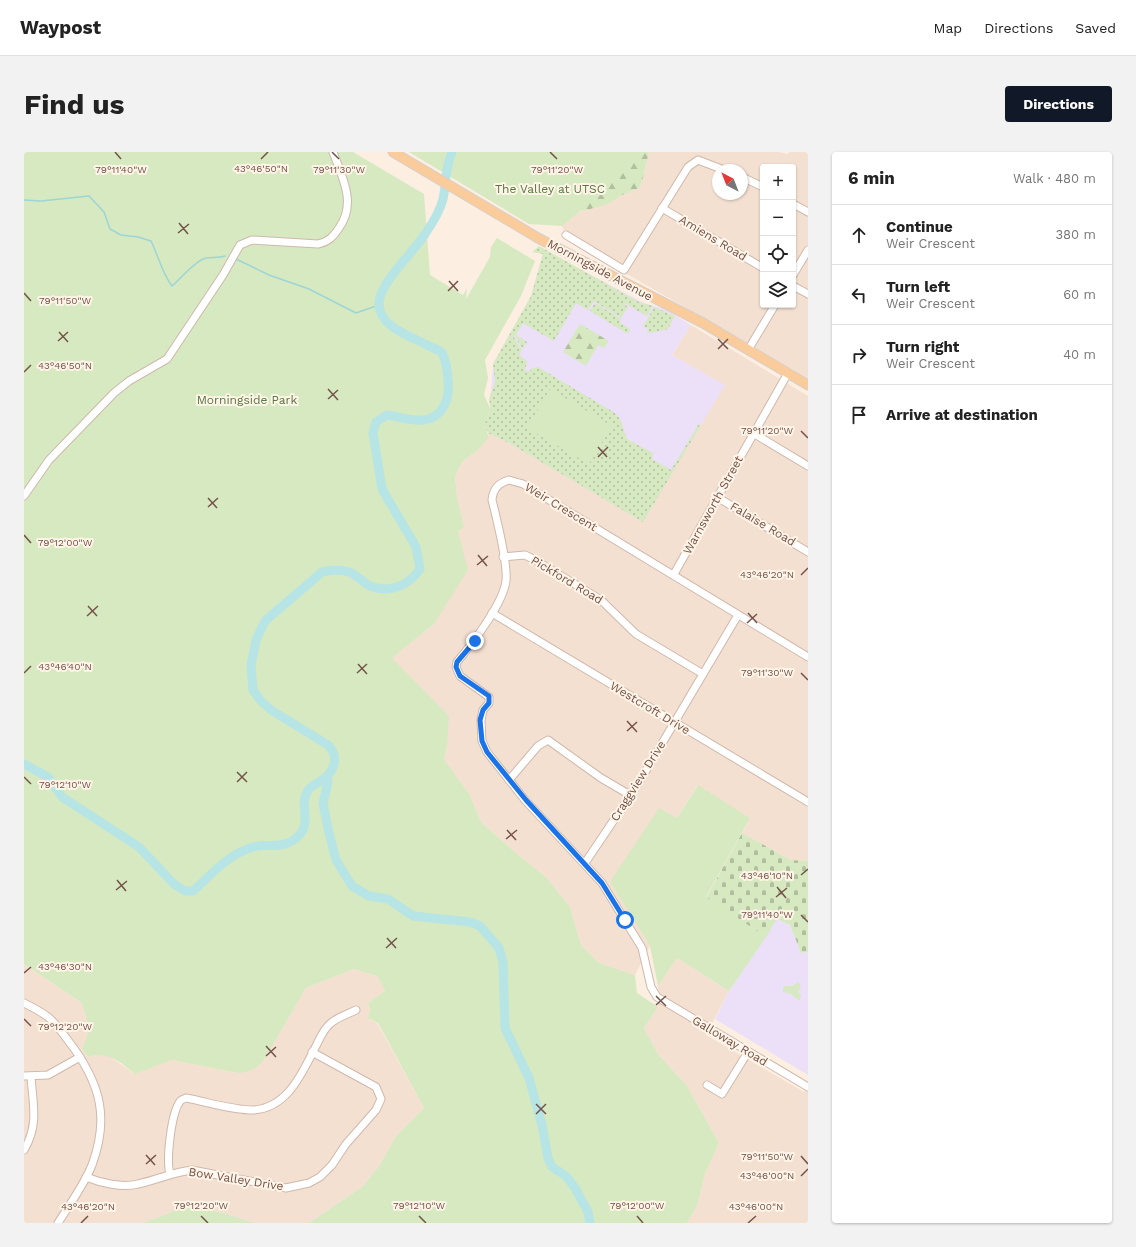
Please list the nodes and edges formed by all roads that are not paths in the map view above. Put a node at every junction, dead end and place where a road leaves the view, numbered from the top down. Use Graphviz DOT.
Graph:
graph roads {
  1 [pos="334,152"];
  2 [pos="393,152"];
  3 [pos="712,165"];
  4 [pos="748,180"];
  5 [pos="760,186"];
  6 [pos="796,206"];
  7 [pos="662,208"];
  8 [pos="808,212"];
  9 [pos="566,235"];
  10 [pos="808,250"];
  11 [pos="760,266"];
  12 [pos="795,272"];
  13 [pos="796,288"];
  14 [pos="808,294"];
  15 [pos="773,308"];
  16 [pos="748,350"];
  17 [pos="788,373"];
  18 [pos="808,385"];
  19 [pos="754,433"];
  20 [pos="808,466"];
  21 [pos="24,496"];
  22 [pos="718,497"];
  23 [pos="808,552"];
  24 [pos="503,557"];
  25 [pos="674,574"];
  26 [pos="492,613"];
  27 [pos="738,614"];
  28 [pos="808,657"];
  29 [pos="703,674"];
  30 [pos="674,722"];
  31 [pos="509,780"];
  32 [pos="630,795"];
  33 [pos="808,802"];
  34 [pos="584,863"];
  35 [pos="654,992"];
  36 [pos="24,1003"];
  37 [pos="356,1010"];
  38 [pos="312,1052"];
  39 [pos="748,1052"];
  40 [pos="80,1057"];
  41 [pos="28,1076"];
  42 [pos="707,1085"];
  43 [pos="808,1087"];
  44 [pos="24,1150"];
  45 [pos="170,1174"];
  46 [pos="86,1177"];
  47 [pos="58,1223"];
  1 -- 21 [label="street"];
  2 -- 16 [label="main road, Morningside Avenue"];
  3 -- 7 [label="street"];
  4 -- 5 [label="street"];
  6 -- 8 [label="street"];
  7 -- 9 [label="street"];
  7 -- 11 [label="street, Amiens Road"];
  10 -- 12 [label="street"];
  13 -- 14 [label="street"];
  15 -- 16 [label="street"];
  16 -- 17 [label="main road, Morningside Avenue"];
  17 -- 18 [label="main road, Morningside Avenue"];
  17 -- 19 [label="street, Warnsworth Street"];
  19 -- 20 [label="street"];
  19 -- 22 [label="street, Warnsworth Street"];
  22 -- 23 [label="street, Falaise Road"];
  22 -- 25 [label="street, Warnsworth Street"];
  24 -- 25 [label="street, Weir Crescent"];
  24 -- 26 [label="street, Weir Crescent"];
  24 -- 29 [label="street, Pickford Road"];
  25 -- 27 [label="street, Weir Crescent"];
  26 -- 30 [label="street, Westcroft Drive"];
  26 -- 31 [label="street, Weir Crescent"];
  27 -- 28 [label="street, Weir Crescent"];
  27 -- 29 [label="street, Craggview Drive"];
  29 -- 30 [label="street, Craggview Drive"];
  30 -- 32 [label="street, Craggview Drive"];
  30 -- 33 [label="street, Westcroft Drive"];
  31 -- 32 [label="street"];
  31 -- 34 [label="street, Weir Crescent"];
  32 -- 34 [label="street, Craggview Drive"];
  34 -- 35 [label="street, Weir Crescent"];
  35 -- 39 [label="street, Galloway Road"];
  36 -- 40 [label="street"];
  37 -- 38 [label="street"];
  38 -- 45 [label="street"];
  38 -- 45 [label="street, Bow Valley Drive"];
  39 -- 42 [label="street"];
  39 -- 43 [label="street, Galloway Road"];
  40 -- 41 [label="street"];
  40 -- 46 [label="street"];
  41 -- 44 [label="street"];
  45 -- 46 [label="street, Bow Valley Drive"];
  46 -- 47 [label="street"];
}
